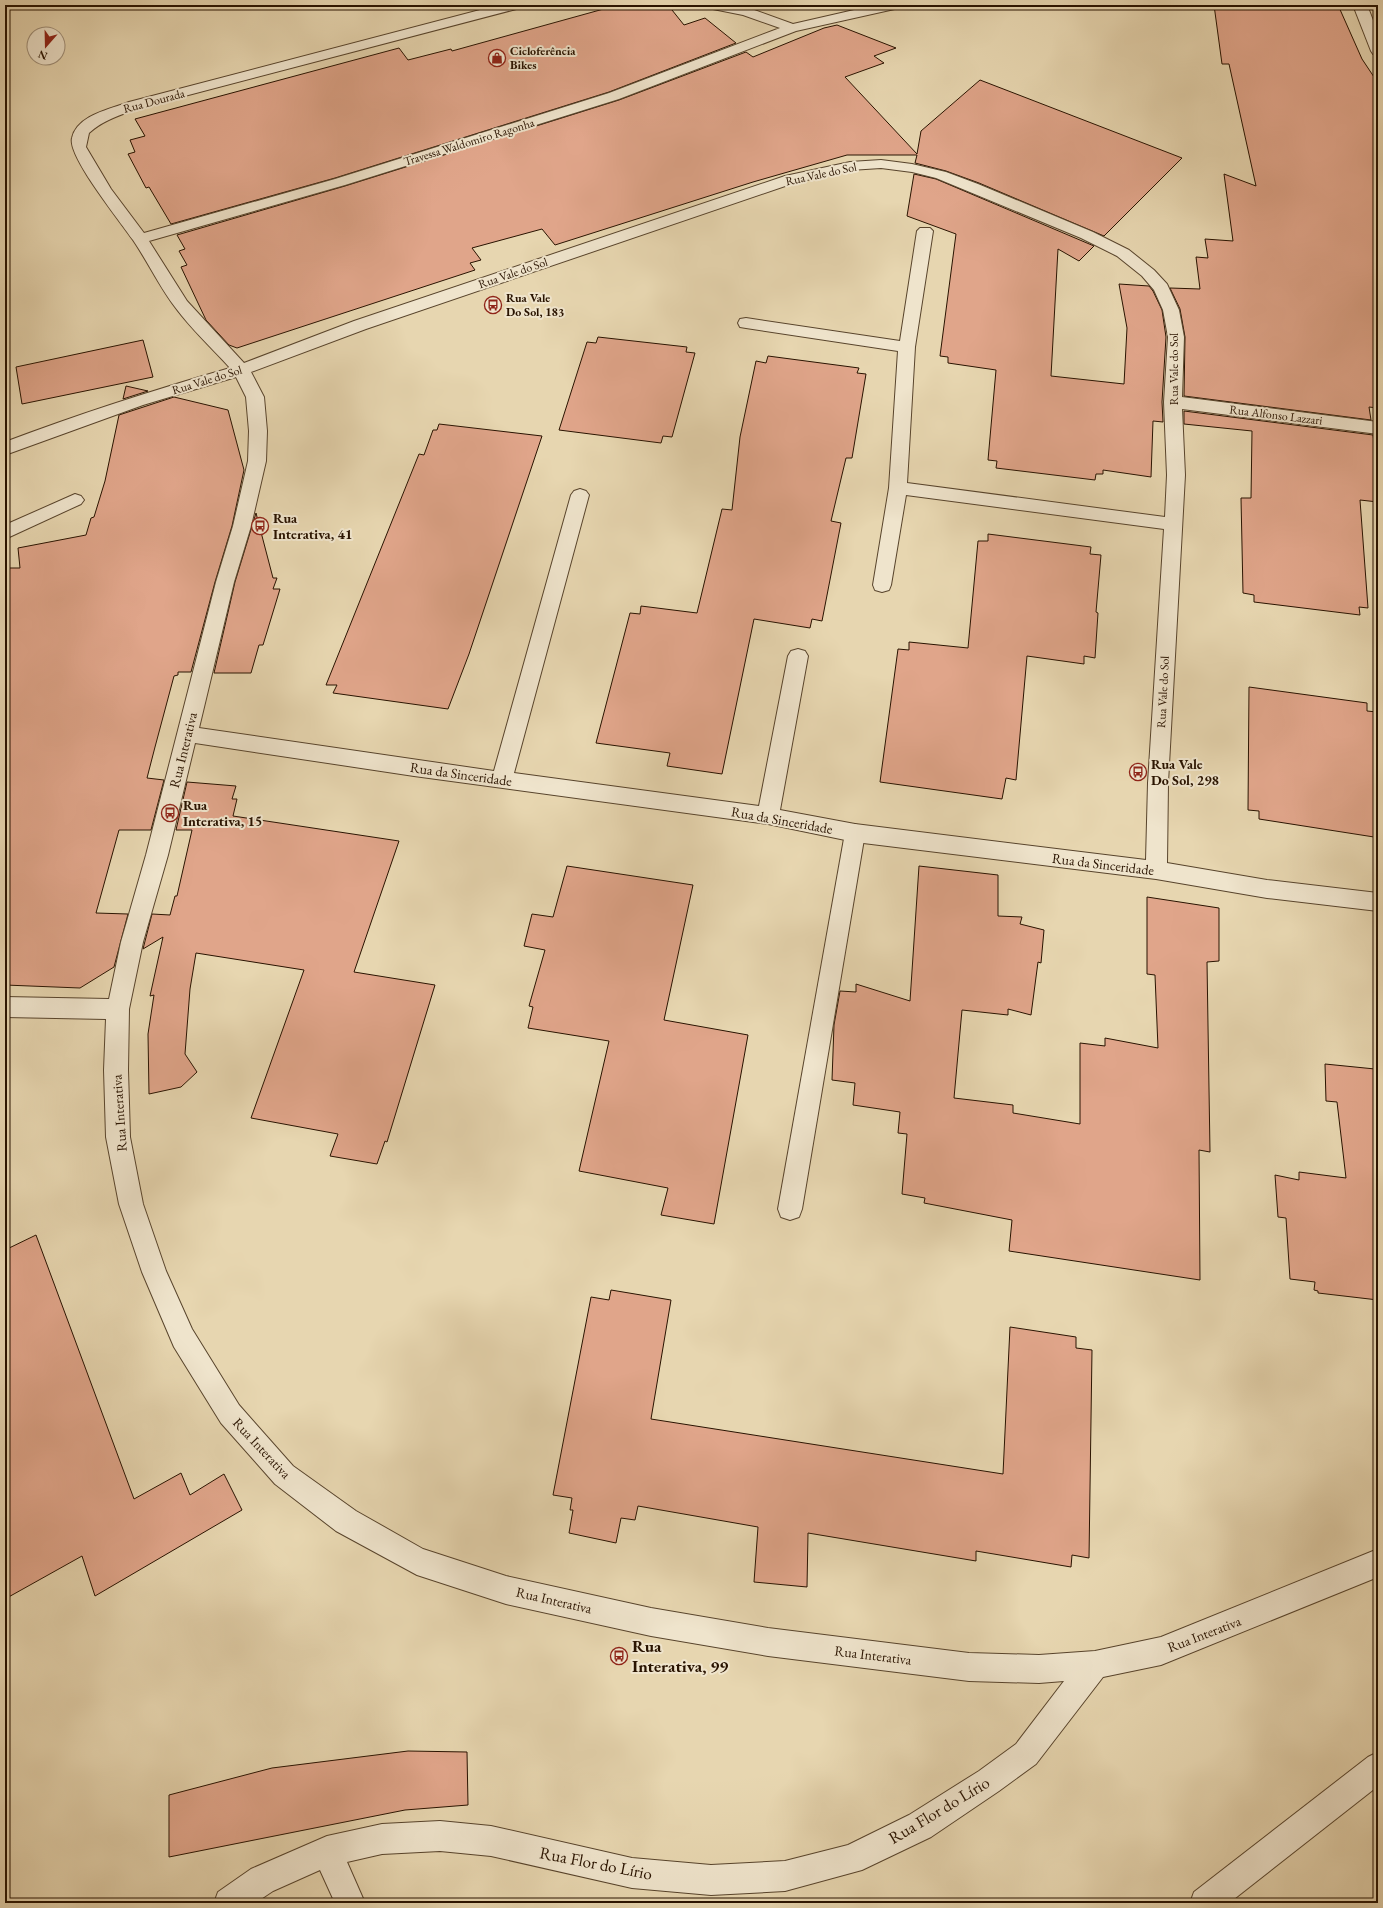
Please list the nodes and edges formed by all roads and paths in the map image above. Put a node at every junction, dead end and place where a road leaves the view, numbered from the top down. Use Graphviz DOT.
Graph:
graph roads {
  1 [pos="515,5"];
  2 [pos="713,5"];
  3 [pos="894,5"];
  4 [pos="1360,5"];
  5 [pos="792,28"];
  6 [pos="1378,51"];
  7 [pos="925,231"];
  8 [pos="140,239"];
  9 [pos="746,323"];
  10 [pos="907,347"];
  11 [pos="241,370"];
  12 [pos="1173,402"];
  13 [pos="1378,428"];
  14 [pos="5,449"];
  15 [pos="898,488"];
  16 [pos="580,495"];
  17 [pos="75,500"];
  18 [pos="1172,524"];
  19 [pos="5,533"];
  20 [pos="882,584"];
  21 [pos="798,656"];
  22 [pos="187,734"];
  23 [pos="502,780"];
  24 [pos="768,816"];
  25 [pos="855,833"];
  26 [pos="1156,870"];
  27 [pos="1378,902"];
  28 [pos="5,1007"];
  29 [pos="118,1009"];
  30 [pos="790,1210"];
  31 [pos="1378,1563"];
  32 [pos="1095,1665"];
  33 [pos="1378,1767"];
  34 [pos="328,1851"];
  35 [pos="229,1903"];
  36 [pos="350,1903"];
  37 [pos="1205,1903"];
  1 -- 8 [label="street, Rua Dourada"];
  2 -- 5 [label="street"];
  3 -- 5 [label="street"];
  4 -- 6 [label="street"];
  5 -- 8 [label="street, Travessa Waldomiro Ragonha"];
  7 -- 10 [label="street"];
  8 -- 11 [label="street, Rua Dourada"];
  9 -- 10 [label="street"];
  10 -- 15 [label="street"];
  11 -- 12 [label="street, Rua Vale do Sol"];
  11 -- 14 [label="street, Rua Vale do Sol"];
  11 -- 22 [label="street, Rua Interativa"];
  12 -- 13 [label="street, Rua Alfonso Lazzari"];
  12 -- 18 [label="street, Rua Vale do Sol"];
  15 -- 18 [label="street"];
  15 -- 20 [label="street"];
  16 -- 23 [label="street"];
  17 -- 19 [label="street"];
  18 -- 26 [label="street, Rua Vale do Sol"];
  21 -- 24 [label="street"];
  22 -- 23 [label="street, Rua da Sinceridade"];
  22 -- 29 [label="street, Rua Interativa"];
  23 -- 24 [label="street, Rua da Sinceridade"];
  24 -- 25 [label="street, Rua da Sinceridade"];
  25 -- 26 [label="street, Rua da Sinceridade"];
  25 -- 30 [label="street"];
  26 -- 27 [label="street, Rua da Sinceridade"];
  28 -- 29 [label="street"];
  29 -- 32 [label="street, Rua Interativa"];
  31 -- 32 [label="street, Rua Interativa"];
  32 -- 34 [label="street, Rua Flor do Lírio"];
  33 -- 37 [label="street"];
  34 -- 35 [label="street, Rua Flor do Lírio"];
  34 -- 36 [label="street"];
}
